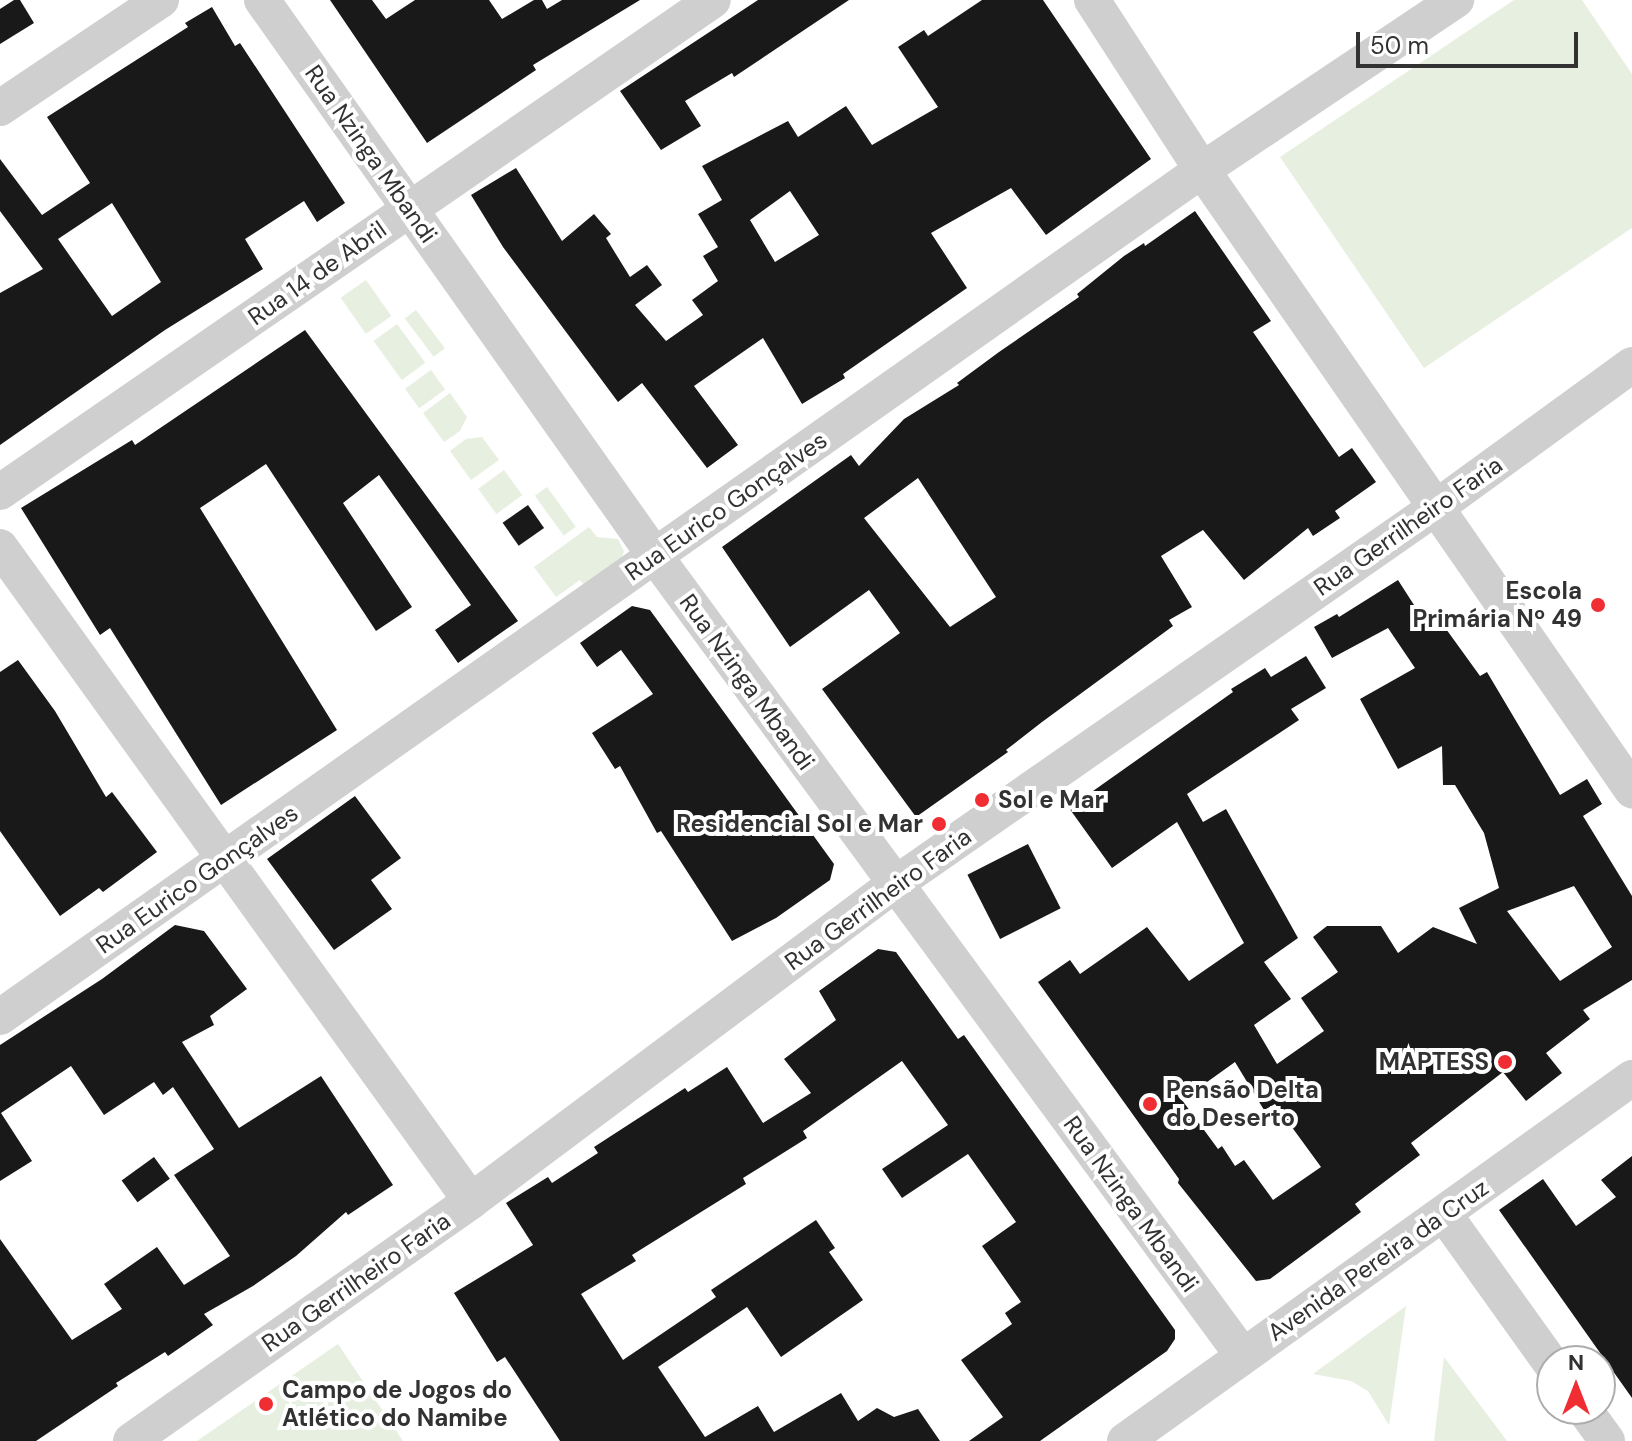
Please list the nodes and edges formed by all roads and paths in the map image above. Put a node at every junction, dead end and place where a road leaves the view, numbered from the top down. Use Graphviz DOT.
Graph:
graph roads {
  1 [pos="161,0"];
  2 [pos="262,0"];
  3 [pos="713,0"];
  4 [pos="1092,0"];
  5 [pos="1456,0"];
  6 [pos="0,108"];
  7 [pos="1202,170"];
  8 [pos="409,209"];
  9 [pos="1632,365"];
  10 [pos="0,492"];
  11 [pos="1438,506"];
  12 [pos="0,547"];
  13 [pos="655,556"];
  14 [pos="1632,790"];
  15 [pos="225,860"];
  16 [pos="895,884"];
  17 [pos="0,1017"];
  18 [pos="1632,1078"];
  19 [pos="471,1201"];
  20 [pos="1444,1214"];
  21 [pos="1538,1345"];
  22 [pos="1243,1356"];
  23 [pos="131,1441"];
  24 [pos="1125,1441"];
  1 -- 6 [label="street"];
  2 -- 8 [label="street, Rua Nzinga Mbandi"];
  3 -- 8 [label="street, Rua 14 de Abril"];
  4 -- 7 [label="street"];
  5 -- 7 [label="street, Rua Eurico Gonçalves"];
  7 -- 11 [label="street"];
  7 -- 13 [label="street, Rua Eurico Gonçalves"];
  8 -- 10 [label="street, Rua 14 de Abril"];
  8 -- 13 [label="street, Rua Nzinga Mbandi"];
  9 -- 11 [label="street, Rua Gerrilheiro Faria"];
  11 -- 14 [label="street"];
  11 -- 16 [label="street, Rua Gerrilheiro Faria"];
  12 -- 15 [label="street"];
  13 -- 15 [label="street, Rua Eurico Gonçalves"];
  13 -- 16 [label="street, Rua Nzinga Mbandi"];
  15 -- 17 [label="street, Rua Eurico Gonçalves"];
  15 -- 19 [label="street"];
  16 -- 19 [label="street, Rua Gerrilheiro Faria"];
  16 -- 22 [label="street, Rua Nzinga Mbandi"];
  18 -- 20 [label="street, Avenida Pereira da Cruz"];
  19 -- 23 [label="street, Rua Gerrilheiro Faria"];
  20 -- 21 [label="street"];
  20 -- 22 [label="street, Avenida Pereira da Cruz"];
  22 -- 24 [label="street, Avenida Pereira da Cruz"];
}
